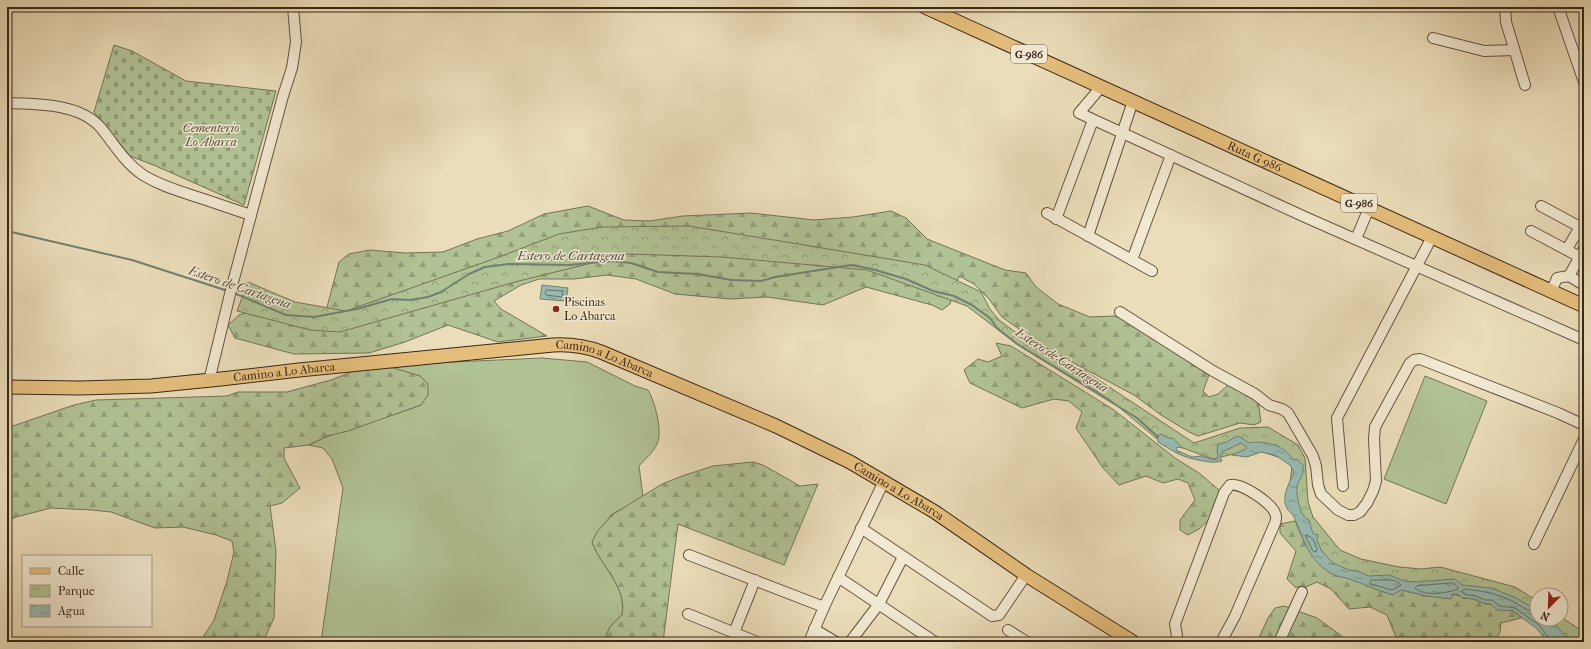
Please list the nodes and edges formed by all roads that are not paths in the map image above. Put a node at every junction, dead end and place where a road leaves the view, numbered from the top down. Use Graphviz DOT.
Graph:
graph roads {
  1 [pos="293,7"];
  2 [pos="925,7"];
  3 [pos="1505,7"];
  4 [pos="1558,7"];
  5 [pos="1433,38"];
  6 [pos="1514,50"];
  7 [pos="1584,82"];
  8 [pos="1525,85"];
  9 [pos="1101,86"];
  10 [pos="1133,101"];
  11 [pos="7,103"];
  12 [pos="1093,120"];
  13 [pos="1122,133"];
  14 [pos="1171,155"];
  15 [pos="1541,206"];
  16 [pos="1369,208"];
  17 [pos="251,215"];
  18 [pos="1531,231"];
  19 [pos="1088,236"];
  20 [pos="1432,237"];
  21 [pos="1356,239"];
  22 [pos="1567,249"];
  23 [pos="1582,253"];
  24 [pos="1132,260"];
  25 [pos="1416,266"];
  26 [pos="1152,272"];
  27 [pos="1569,276"];
  28 [pos="1584,285"];
  29 [pos="1551,292"];
  30 [pos="1584,306"];
  31 [pos="1120,312"];
  32 [pos="1584,340"];
  33 [pos="209,381"];
  34 [pos="7,387"];
  35 [pos="1584,425"];
  36 [pos="1584,439"];
  37 [pos="884,481"];
  38 [pos="1343,486"];
  39 [pos="861,528"];
  40 [pos="1534,544"];
  41 [pos="689,555"];
  42 [pos="903,557"];
  43 [pos="1026,575"];
  44 [pos="838,577"];
  45 [pos="755,580"];
  46 [pos="1302,592"];
  47 [pos="879,604"];
  48 [pos="824,607"];
  49 [pos="688,614"];
  50 [pos="814,629"];
  51 [pos="1008,630"];
  52 [pos="734,633"];
  53 [pos="757,642"];
  54 [pos="809,642"];
  55 [pos="836,642"];
  56 [pos="850,642"];
  57 [pos="935,642"];
  58 [pos="1027,642"];
  59 [pos="1133,642"];
  60 [pos="1178,642"];
  61 [pos="1221,642"];
  62 [pos="1279,642"];
  1 -- 17 [label="street"];
  2 -- 9 [label="main road, Ruta G-986 / G-986"];
  3 -- 6 [label="street"];
  4 -- 7 [label="street"];
  5 -- 6 [label="street"];
  6 -- 8 [label="street"];
  9 -- 10 [label="main road, Ruta G-986 / G-986"];
  9 -- 12 [label="street"];
  10 -- 13 [label="street"];
  10 -- 16 [label="main road, Ruta G-986 / G-986"];
  11 -- 17 [label="street"];
  12 -- 13 [label="street"];
  12 -- 19 [label="street"];
  13 -- 14 [label="street"];
  13 -- 19 [label="street"];
  14 -- 21 [label="street"];
  14 -- 24 [label="street"];
  15 -- 22 [label="street"];
  16 -- 20 [label="main road, Ruta G-986 / G-986"];
  16 -- 21 [label="street"];
  17 -- 33 [label="street"];
  18 -- 22 [label="street"];
  19 -- 24 [label="street"];
  20 -- 25 [label="street"];
  20 -- 29 [label="main road, Ruta G-986 / G-986"];
  21 -- 25 [label="street"];
  22 -- 23 [label="street"];
  23 -- 27 [label="street"];
  24 -- 26 [label="street"];
  25 -- 32 [label="street"];
  25 -- 38 [label="street"];
  27 -- 28 [label="street"];
  27 -- 29 [label="street"];
  29 -- 30 [label="main road, Ruta G-986 / G-986"];
  31 -- 35 [label="street"];
  33 -- 34 [label="main road, Camino a Lo Abarca"];
  33 -- 37 [label="main road, Camino a Lo Abarca"];
  36 -- 40 [label="street"];
  37 -- 39 [label="street"];
  37 -- 43 [label="main road, Camino a Lo Abarca"];
  39 -- 42 [label="street"];
  39 -- 44 [label="street"];
  41 -- 45 [label="street"];
  42 -- 43 [label="street"];
  42 -- 47 [label="street"];
  43 -- 59 [label="main road, Camino a Lo Abarca"];
  44 -- 47 [label="street"];
  44 -- 48 [label="street"];
  45 -- 48 [label="street"];
  45 -- 52 [label="street"];
  46 -- 62 [label="street"];
  47 -- 56 [label="street"];
  47 -- 57 [label="street"];
  48 -- 50 [label="street"];
  49 -- 52 [label="street"];
  50 -- 54 [label="street"];
  50 -- 55 [label="street"];
  51 -- 58 [label="street"];
  52 -- 53 [label="street"];
  60 -- 61 [label="street"];
}
